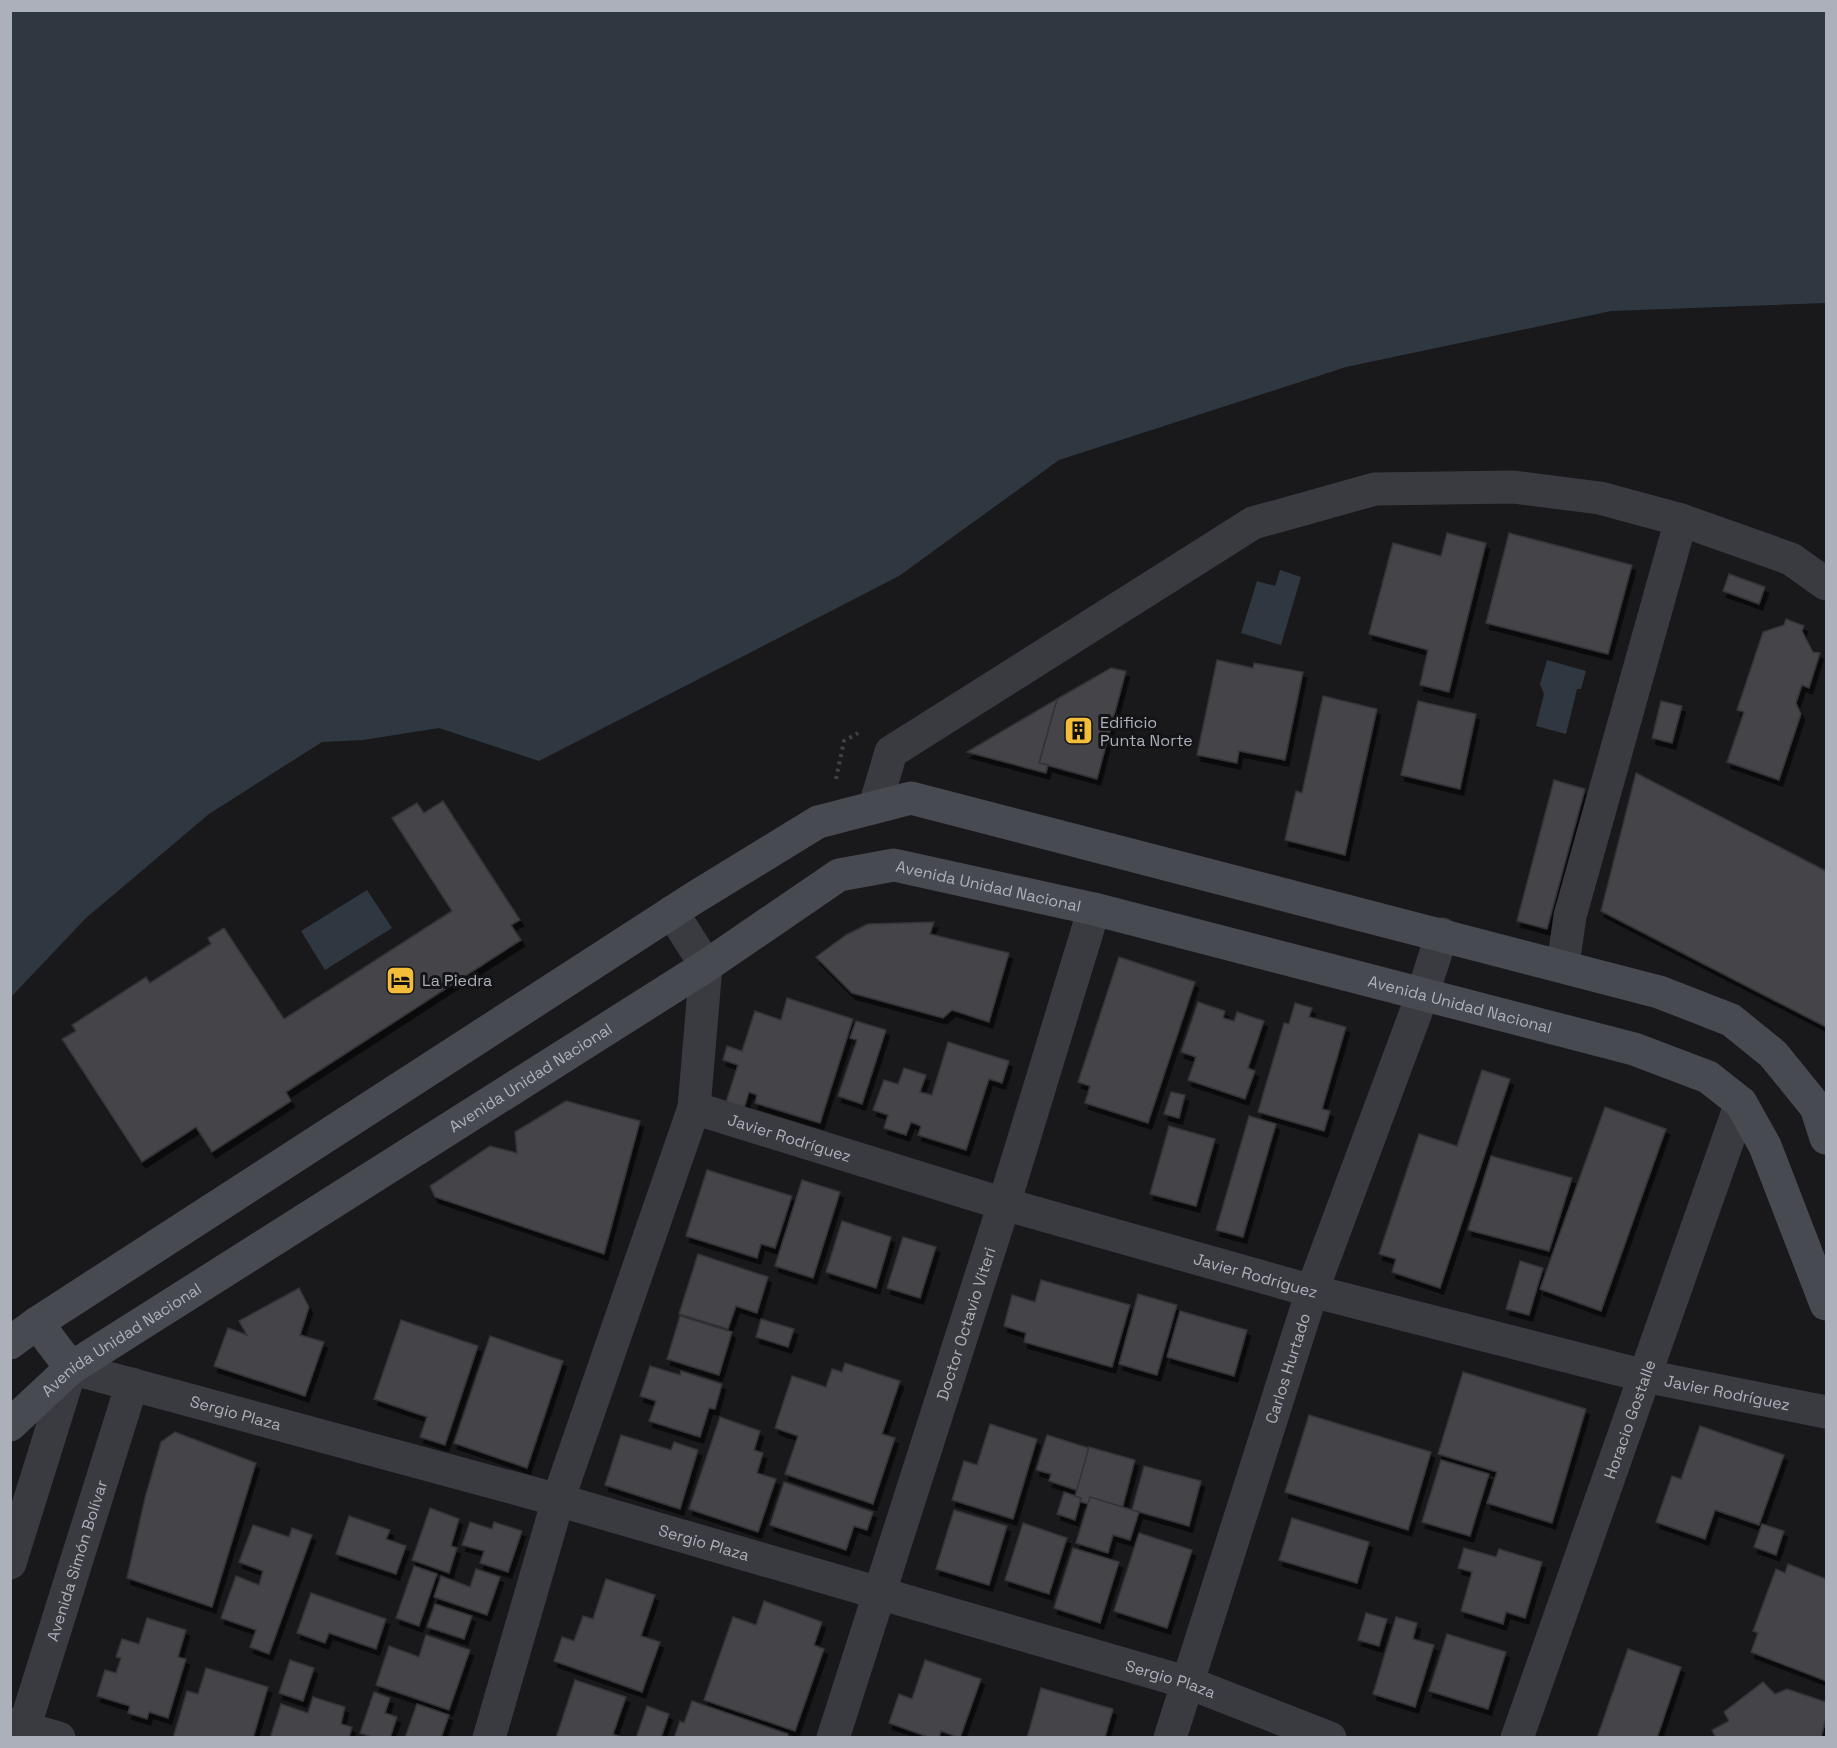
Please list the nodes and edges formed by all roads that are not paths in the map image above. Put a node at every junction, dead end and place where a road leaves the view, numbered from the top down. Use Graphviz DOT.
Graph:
graph roads {
  1 [pos="1681,520"];
  2 [pos="1827,584"];
  3 [pos="875,806"];
  4 [pos="1094,909"];
  5 [pos="672,912"];
  6 [pos="1442,934"];
  7 [pos="1563,965"];
  8 [pos="706,966"];
  9 [pos="1422,996"];
  10 [pos="1742,1103"];
  11 [pos="694,1108"];
  12 [pos="1827,1138"];
  13 [pos="1005,1204"];
  14 [pos="1312,1291"];
  15 [pos="1827,1304"];
  16 [pos="37,1323"];
  17 [pos="10,1343"];
  18 [pos="71,1368"];
  19 [pos="1645,1376"];
  20 [pos="132,1384"];
  21 [pos="1827,1412"];
  22 [pos="10,1425"];
  23 [pos="558,1500"];
  24 [pos="10,1563"];
  25 [pos="879,1592"];
  26 [pos="1189,1683"];
  27 [pos="19,1730"];
  28 [pos="59,1737"];
  29 [pos="489,1737"];
  30 [pos="833,1737"];
  31 [pos="1170,1737"];
  32 [pos="1330,1737"];
  33 [pos="1517,1737"];
  1 -- 2 [label="street"];
  1 -- 3 [label="street"];
  1 -- 7 [label="street"];
  3 -- 5 [label="main road"];
  3 -- 6 [label="main road"];
  4 -- 8 [label="main road, Avenida Unidad Nacional"];
  4 -- 9 [label="main road, Avenida Unidad Nacional"];
  4 -- 13 [label="street, Doctor Octavio Viteri"];
  5 -- 8 [label="street"];
  5 -- 16 [label="main road"];
  6 -- 7 [label="main road"];
  6 -- 9 [label="street, Carlos Hurtado"];
  7 -- 12 [label="main road"];
  8 -- 11 [label="street"];
  8 -- 18 [label="main road, Avenida Unidad Nacional"];
  9 -- 10 [label="main road, Avenida Unidad Nacional"];
  9 -- 14 [label="street, Carlos Hurtado"];
  10 -- 15 [label="main road, Avenida Unidad Nacional"];
  10 -- 19 [label="street, Horacio Gostalle"];
  11 -- 13 [label="street, Javier Rodríguez"];
  11 -- 23 [label="street"];
  13 -- 14 [label="street, Javier Rodríguez"];
  13 -- 25 [label="street, Doctor Octavio Viteri"];
  14 -- 19 [label="street, Javier Rodríguez"];
  14 -- 26 [label="street, Carlos Hurtado"];
  16 -- 17 [label="main road"];
  16 -- 18 [label="main road"];
  18 -- 20 [label="street, Sergio Plaza"];
  18 -- 22 [label="main road, Avenida Unidad Nacional"];
  18 -- 24 [label="street"];
  19 -- 21 [label="street, Javier Rodríguez"];
  19 -- 33 [label="street, Horacio Gostalle"];
  20 -- 23 [label="street, Sergio Plaza"];
  20 -- 27 [label="street, Avenida Simón Bolívar"];
  23 -- 25 [label="street, Sergio Plaza"];
  23 -- 29 [label="street"];
  25 -- 26 [label="street, Sergio Plaza"];
  25 -- 30 [label="street, Doctor Octavio Viteri"];
  26 -- 31 [label="street, Carlos Hurtado"];
  26 -- 32 [label="street, Sergio Plaza"];
  27 -- 28 [label="street"];
}
